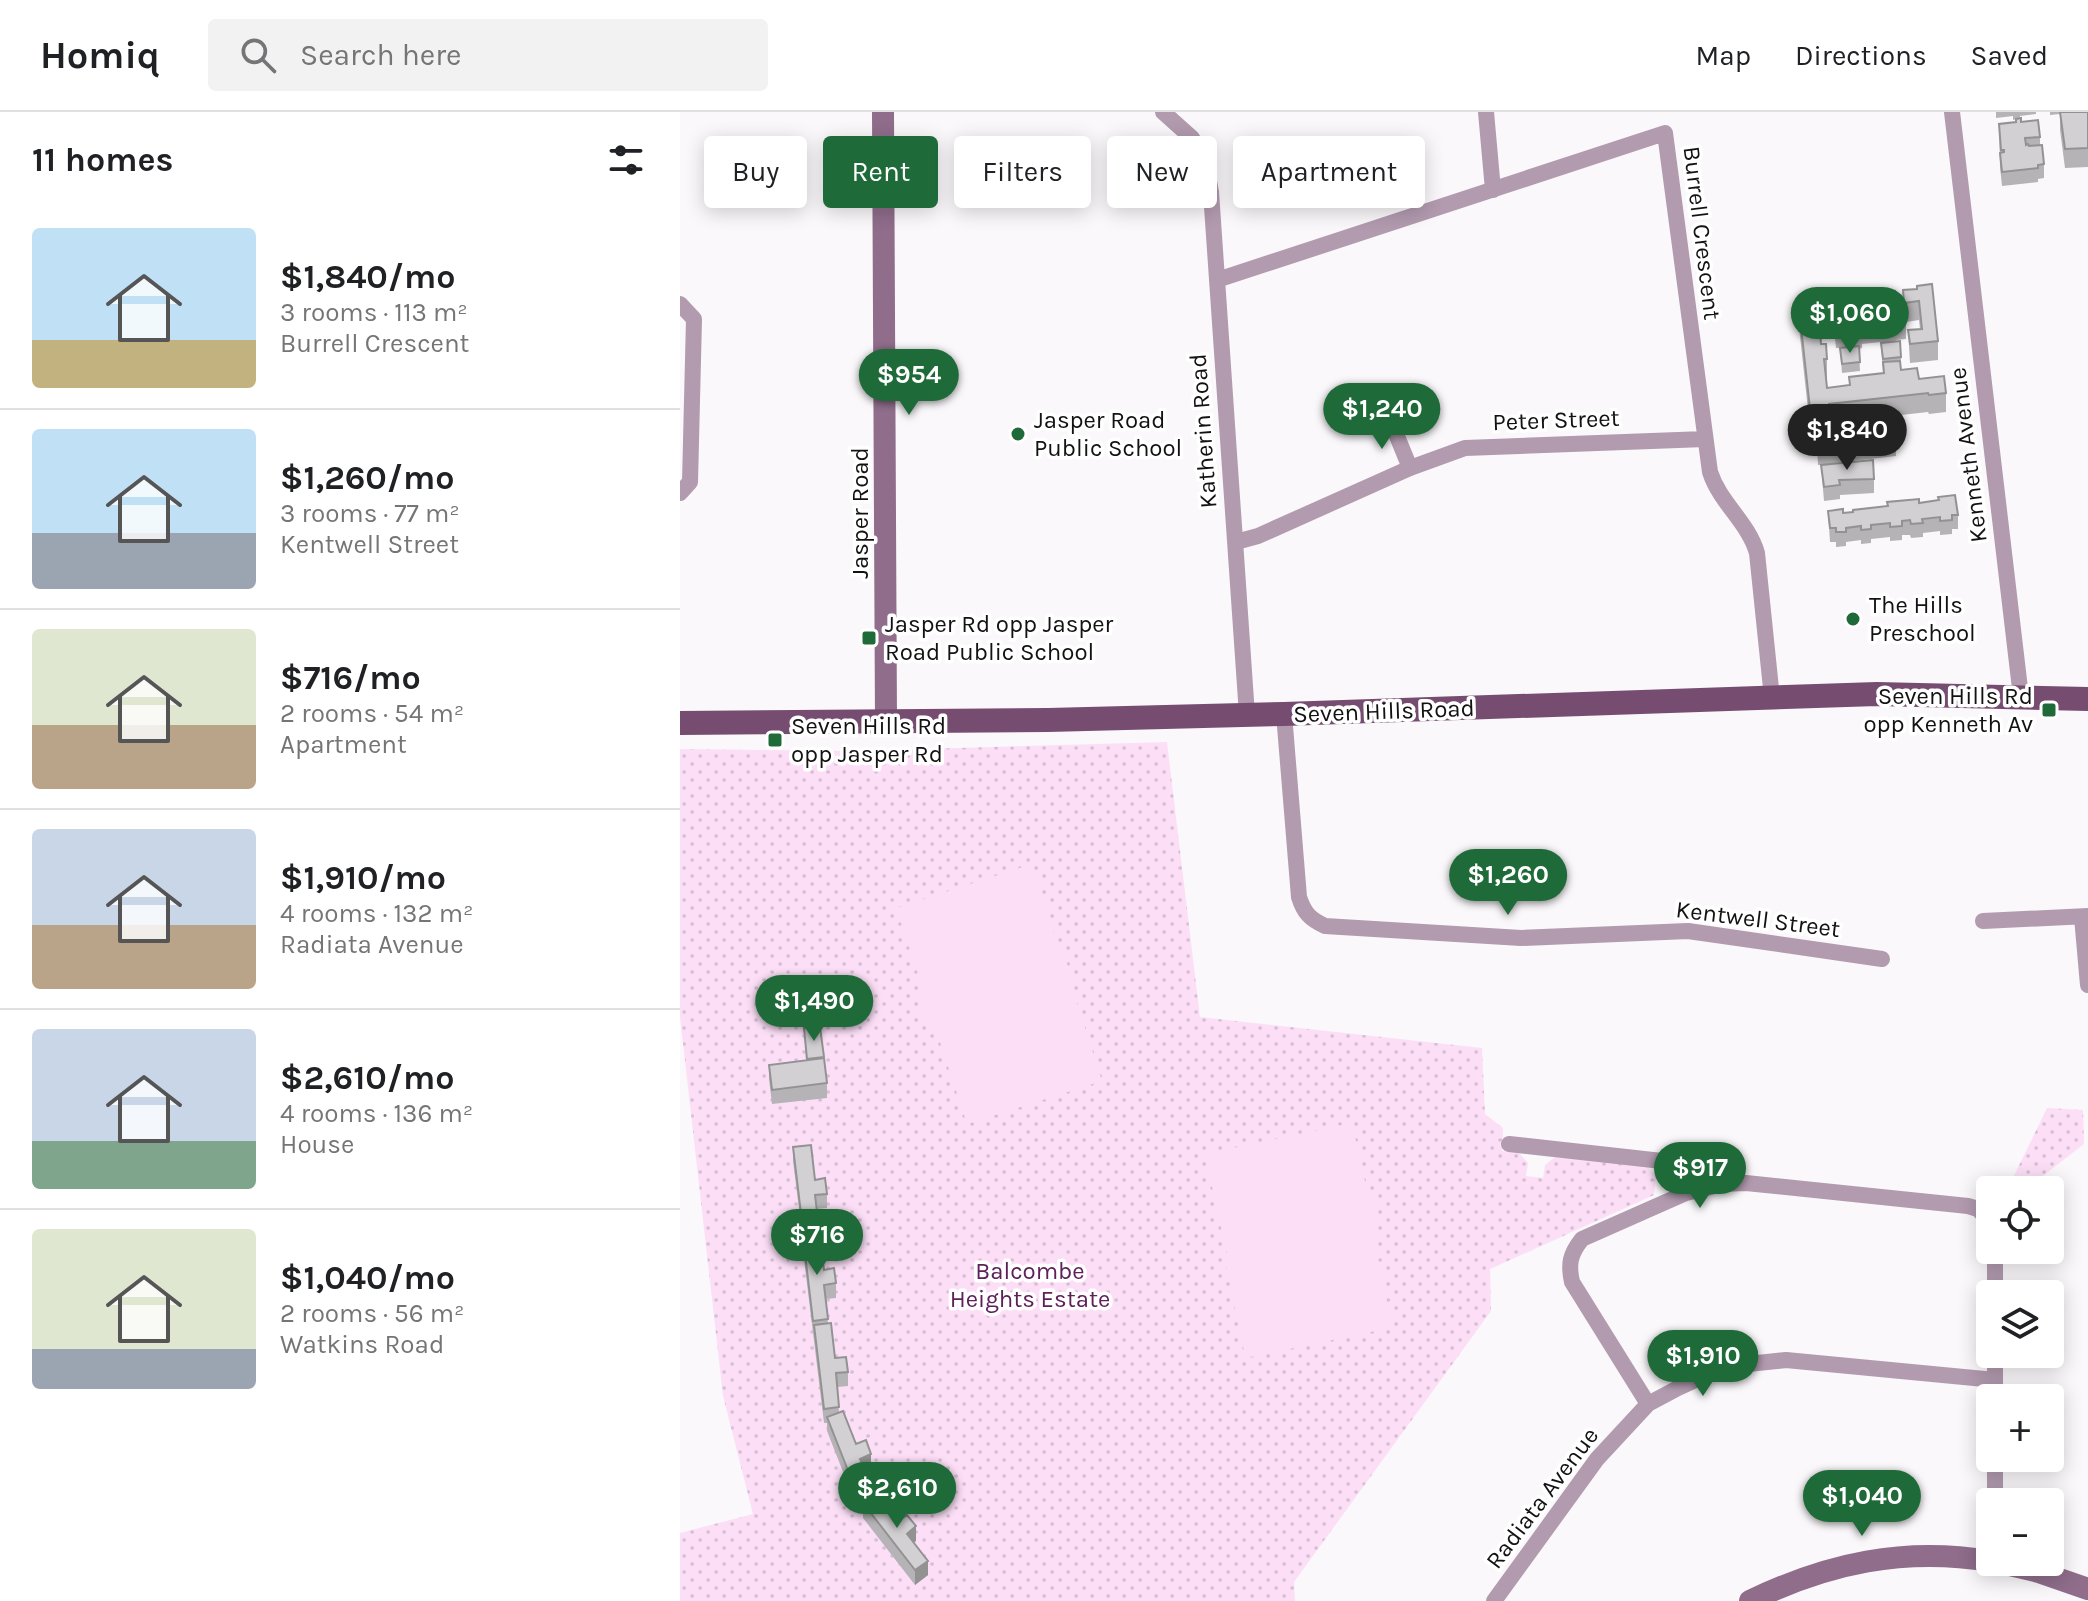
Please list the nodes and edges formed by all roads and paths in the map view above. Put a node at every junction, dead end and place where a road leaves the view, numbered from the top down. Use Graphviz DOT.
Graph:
graph roads {
  1 [pos="883,112"];
  2 [pos="1163,112"];
  3 [pos="1486,112"];
  4 [pos="1952,112"];
  5 [pos="1493,190"];
  6 [pos="1217,280"];
  7 [pos="680,304"];
  8 [pos="1390,419"];
  9 [pos="1705,439"];
  10 [pos="1410,468"];
  11 [pos="680,493"];
  12 [pos="1236,542"];
  13 [pos="2021,697"];
  14 [pos="1772,698"];
  15 [pos="2088,699"];
  16 [pos="1284,714"];
  17 [pos="1247,715"];
  18 [pos="886,722"];
  19 [pos="680,723"];
  20 [pos="2085,916"];
  21 [pos="1983,921"];
  22 [pos="1882,959"];
  23 [pos="2088,985"];
  24 [pos="1509,1144"];
  25 [pos="1686,1193"];
  26 [pos="1976,1208"];
  27 [pos="1995,1368"];
  28 [pos="1995,1380"];
  29 [pos="1995,1384"];
  30 [pos="1648,1404"];
  31 [pos="1976,1560"];
  32 [pos="2051,1576"];
  33 [pos="2088,1589"];
  34 [pos="1494,1601"];
  35 [pos="1750,1601"];
  1 -- 18 [label="street, Jasper Road"];
  2 -- 6 [label="street, Katherin Road"];
  3 -- 5 [label="street"];
  4 -- 13 [label="street, Kenneth Avenue"];
  5 -- 6 [label="street, Burrell Crescent"];
  5 -- 9 [label="street, Burrell Crescent"];
  6 -- 12 [label="street, Katherin Road"];
  7 -- 11 [label="street"];
  8 -- 10 [label="street"];
  9 -- 10 [label="street, Peter Street"];
  9 -- 14 [label="street, Burrell Crescent"];
  10 -- 12 [label="street, Peter Street"];
  12 -- 17 [label="street, Katherin Road"];
  13 -- 14 [label="main road, Seven Hills Road"];
  13 -- 15 [label="main road, Seven Hills Road"];
  14 -- 16 [label="main road, Seven Hills Road"];
  16 -- 17 [label="main road, Seven Hills Road"];
  16 -- 22 [label="street, Kentwell Street"];
  17 -- 18 [label="main road, Seven Hills Road"];
  18 -- 19 [label="main road, Seven Hills Road"];
  20 -- 21 [label="street"];
  20 -- 23 [label="street"];
  24 -- 25 [label="street"];
  25 -- 26 [label="street"];
  25 -- 30 [label="street"];
  27 -- 28 [label="street"];
  28 -- 29 [label="street"];
  28 -- 30 [label="street, Radiata Avenue"];
  30 -- 34 [label="street, Radiata Avenue"];
  31 -- 35 [label="street"];
  32 -- 33 [label="street"];
}
